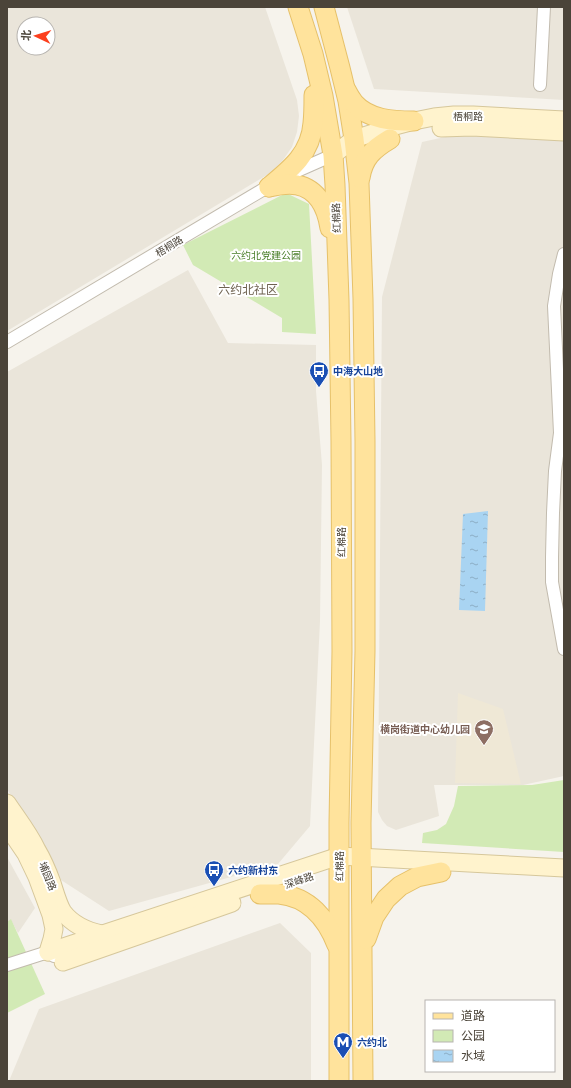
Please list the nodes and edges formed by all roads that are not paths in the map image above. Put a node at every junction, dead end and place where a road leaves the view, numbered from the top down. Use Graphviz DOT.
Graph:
graph roads {
  1 [pos="298,7"];
  2 [pos="324,7"];
  3 [pos="544,7"];
  4 [pos="313,54"];
  5 [pos="540,85"];
  6 [pos="345,88"];
  7 [pos="564,120"];
  8 [pos="414,121"];
  9 [pos="564,132"];
  10 [pos="390,140"];
  11 [pos="354,145"];
  12 [pos="333,155"];
  13 [pos="359,184"];
  14 [pos="269,186"];
  15 [pos="564,254"];
  16 [pos="338,276"];
  17 [pos="7,342"];
  18 [pos="564,648"];
  19 [pos="7,803"];
  20 [pos="7,826"];
  21 [pos="339,861"];
  22 [pos="362,862"];
  23 [pos="564,868"];
  24 [pos="441,872"];
  25 [pos="564,878"];
  26 [pos="260,894"];
  27 [pos="102,934"];
  28 [pos="339,951"];
  29 [pos="48,952"];
  30 [pos="63,962"];
  31 [pos="362,964"];
  32 [pos="7,965"];
  33 [pos="339,1081"];
  34 [pos="364,1081"];
  1 -- 4 [label="main road, 红棉路"];
  2 -- 6 [label="main road"];
  3 -- 5 [label="street"];
  4 -- 12 [label="main road, 红棉路"];
  4 -- 14 [label="main road"];
  6 -- 8 [label="main road"];
  6 -- 11 [label="main road"];
  7 -- 8 [label="street, 梧桐路"];
  8 -- 11 [label="street, 梧桐路"];
  9 -- 10 [label="street, 梧桐路"];
  10 -- 11 [label="street, 梧桐路"];
  10 -- 13 [label="main road"];
  11 -- 12 [label="street, 梧桐路"];
  11 -- 13 [label="main road"];
  12 -- 14 [label="street, 梧桐路"];
  12 -- 16 [label="main road, 红棉路"];
  13 -- 22 [label="main road"];
  14 -- 16 [label="main road"];
  14 -- 17 [label="street, 梧桐路"];
  15 -- 18 [label="street"];
  16 -- 21 [label="main road, 红棉路"];
  19 -- 27 [label="street, 埔园路"];
  20 -- 29 [label="street, 埔园路"];
  21 -- 22 [label="street, 深峰路"];
  21 -- 26 [label="street, 深峰路"];
  21 -- 27 [label="street, 深峰路"];
  21 -- 28 [label="main road, 红棉路"];
  22 -- 23 [label="street, 深峰路"];
  22 -- 24 [label="street, 深峰路"];
  22 -- 31 [label="main road"];
  24 -- 25 [label="street, 深峰路"];
  24 -- 31 [label="main road"];
  26 -- 28 [label="main road"];
  26 -- 30 [label="street, 深峰路"];
  27 -- 29 [label="street, 深峰路"];
  28 -- 33 [label="main road, 红棉路"];
  29 -- 30 [label="street, 深峰路"];
  29 -- 32 [label="street, 深峰路"];
  31 -- 34 [label="main road"];
}
